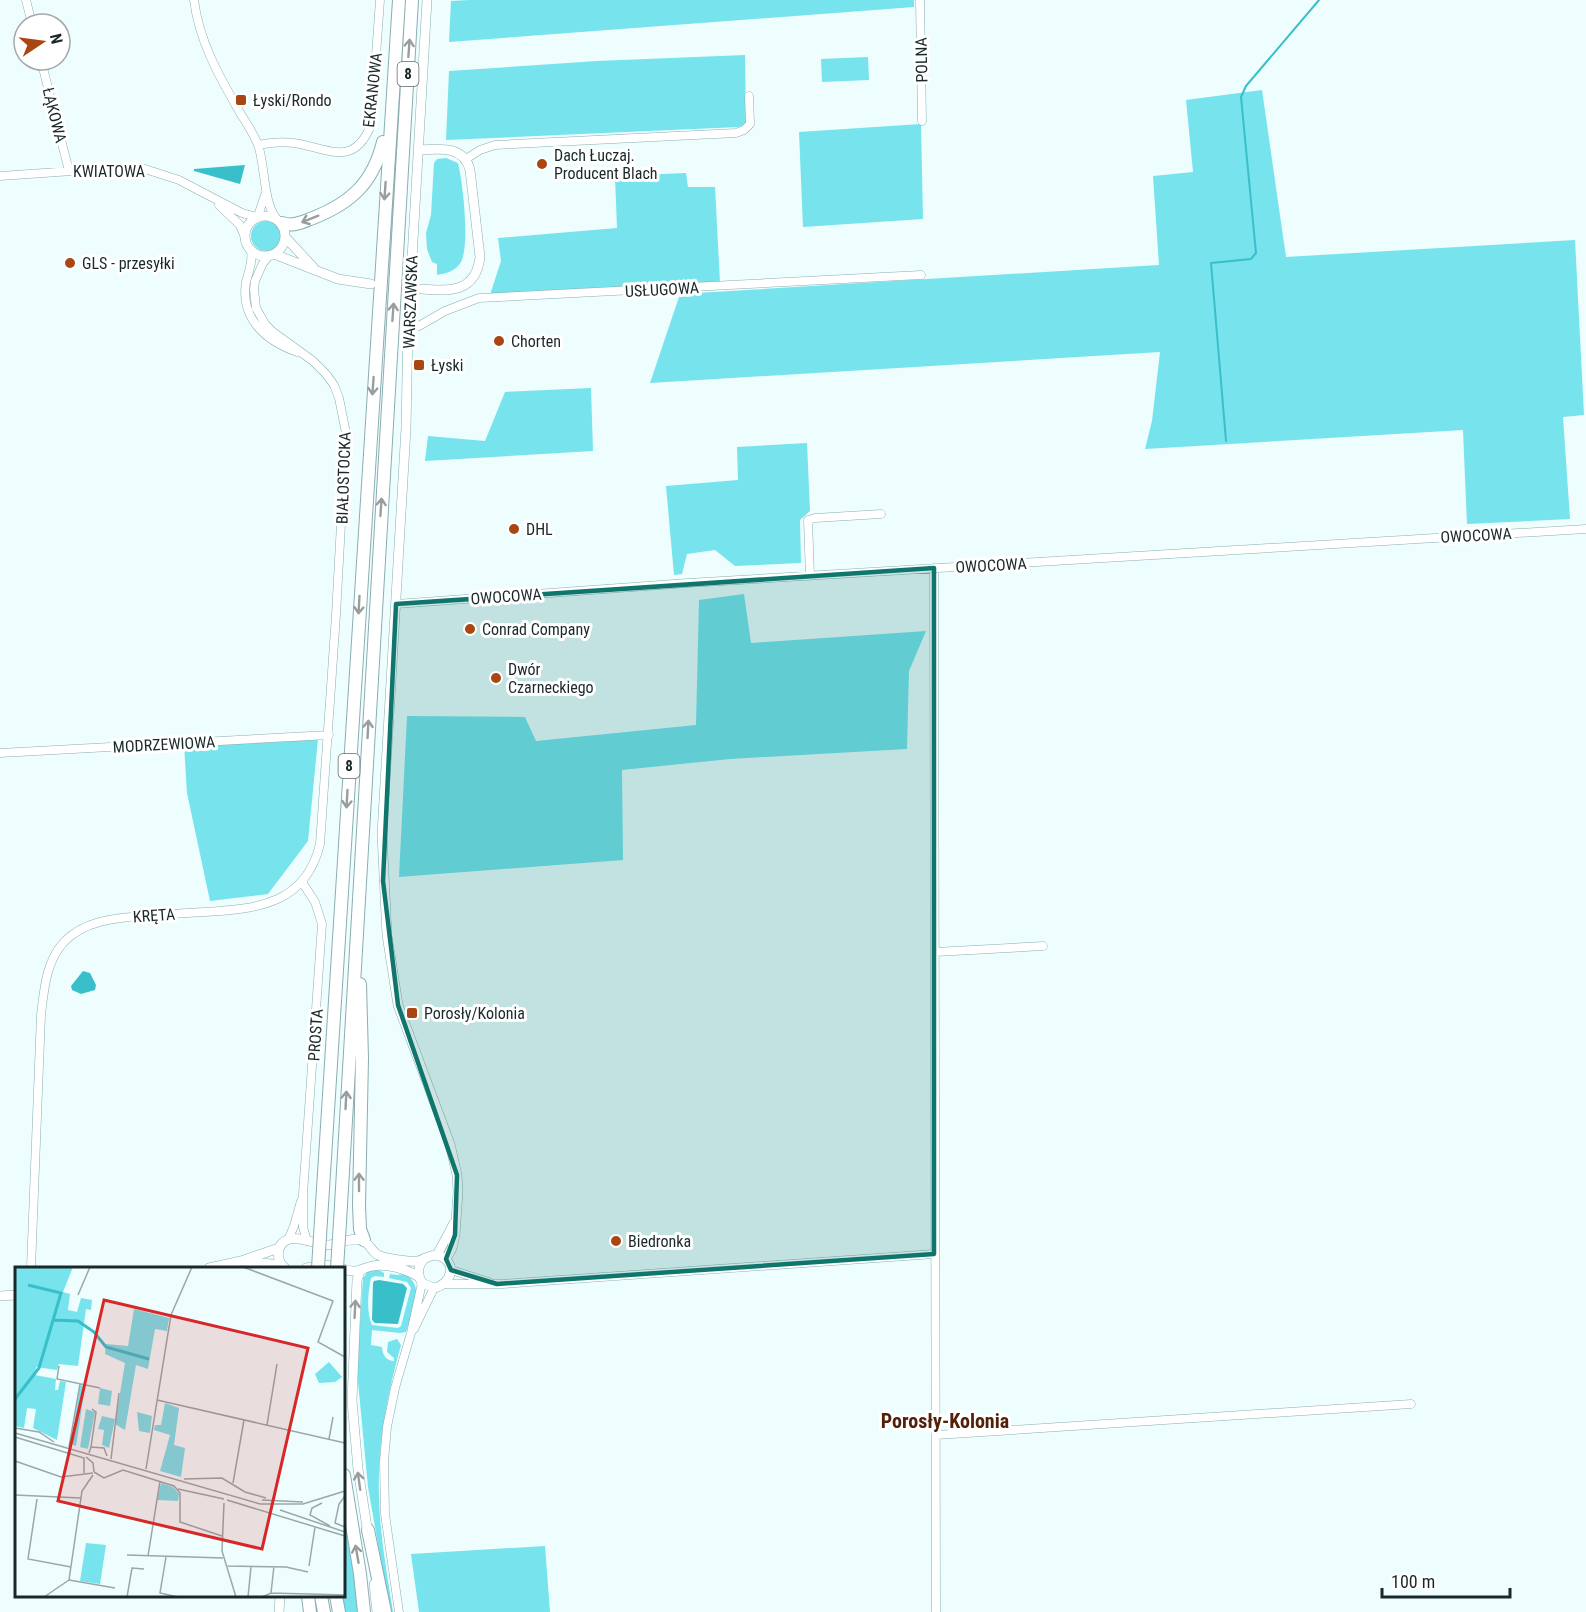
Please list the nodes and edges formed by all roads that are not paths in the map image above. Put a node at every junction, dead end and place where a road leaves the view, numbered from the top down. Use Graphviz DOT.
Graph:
graph roads {
  1 [pos="194,0"];
  2 [pos="380,0"];
  3 [pos="399,0"];
  4 [pos="412,0"];
  5 [pos="427,0"];
  6 [pos="920,0"];
  7 [pos="44,72"];
  8 [pos="749,96"];
  9 [pos="390,112"];
  10 [pos="922,121"];
  11 [pos="258,145"];
  12 [pos="418,150"];
  13 [pos="466,159"];
  14 [pos="69,171"];
  15 [pos="0,176"];
  16 [pos="267,187"];
  17 [pos="211,197"];
  18 [pos="257,217"];
  19 [pos="280,221"];
  20 [pos="286,238"];
  21 [pos="246,240"];
  22 [pos="251,250"];
  23 [pos="272,255"];
  24 [pos="320,273"];
  25 [pos="921,275"];
  26 [pos="371,284"];
  27 [pos="422,289"];
  28 [pos="408,327"];
  29 [pos="304,354"];
  30 [pos="881,514"];
  31 [pos="1586,529"];
  32 [pos="934,568"];
  33 [pos="810,576"];
  34 [pos="396,604"];
  35 [pos="336,615"];
  36 [pos="329,735"];
  37 [pos="0,753"];
  38 [pos="302,882"];
  39 [pos="356,928"];
  40 [pos="1043,946"];
  41 [pos="935,952"];
  42 [pos="303,1194"];
  43 [pos="288,1240"];
  44 [pos="364,1240"];
  45 [pos="307,1241"];
  46 [pos="279,1248"];
  47 [pos="372,1250"];
  48 [pos="934,1254"];
  49 [pos="441,1257"];
  50 [pos="425,1258"];
  51 [pos="240,1261"];
  52 [pos="31,1267"];
  53 [pos="217,1267"];
  54 [pos="283,1267"];
  55 [pos="315,1267"];
  56 [pos="318,1267"];
  57 [pos="334,1267"];
  58 [pos="337,1267"];
  59 [pos="345,1269"];
  60 [pos="364,1269"];
  61 [pos="451,1270"];
  62 [pos="421,1280"];
  63 [pos="445,1284"];
  64 [pos="496,1284"];
  65 [pos="434,1288"];
  66 [pos="15,1295"];
  67 [pos="0,1296"];
  68 [pos="411,1333"];
  69 [pos="1411,1404"];
  70 [pos="936,1435"];
  71 [pos="345,1481"];
  72 [pos="368,1530"];
  73 [pos="280,1597"];
  74 [pos="308,1597"];
  75 [pos="321,1597"];
  76 [pos="336,1597"];
  77 [pos="279,1612"];
  78 [pos="310,1612"];
  79 [pos="324,1612"];
  80 [pos="339,1612"];
  81 [pos="364,1612"];
  82 [pos="377,1612"];
  83 [pos="385,1612"];
  84 [pos="399,1612"];
  85 [pos="936,1612"];
  1 -- 11 [label="street"];
  2 -- 11 [label="street, EKRANOWA"];
  3 -- 9 [label="highway, 8"];
  39 -- 4 [label="highway, 8, one-way"];
  5 -- 12 [label="street, WARSZAWSKA"];
  6 -- 10 [label="street, POLNA"];
  7 -- 14 [label="street, ŁĄKOWA"];
  8 -- 13 [label="street"];
  9 -- 19 [label="highway, one-way"];
  9 -- 56 [label="highway, 8, one-way, bridge"];
  11 -- 16 [label="street"];
  12 -- 13 [label="street"];
  12 -- 28 [label="street, WARSZAWSKA"];
  13 -- 27 [label="street"];
  14 -- 15 [label="street, KWIATOWA"];
  14 -- 17 [label="street, KWIATOWA"];
  16 -- 18 [label="street"];
  16 -- 19 [label="street"];
  17 -- 18 [label="street, KWIATOWA"];
  17 -- 21 [label="street, KWIATOWA"];
  18 -- 19 [label="street"];
  18 -- 21 [label="street"];
  19 -- 20 [label="street"];
  20 -- 23 [label="street"];
  20 -- 24 [label="street"];
  21 -- 22 [label="street"];
  22 -- 23 [label="street"];
  22 -- 29 [label="street, BIAŁOSTOCKA"];
  23 -- 24 [label="street"];
  23 -- 29 [label="street, BIAŁOSTOCKA"];
  24 -- 26 [label="street"];
  25 -- 28 [label="street, USŁUGOWA"];
  28 -- 34 [label="street, WARSZAWSKA"];
  29 -- 35 [label="street, BIAŁOSTOCKA"];
  30 -- 33 [label="street"];
  31 -- 32 [label="street, OWOCOWA"];
  32 -- 33 [label="street, OWOCOWA"];
  32 -- 41 [label="street"];
  33 -- 34 [label="street, OWOCOWA"];
  34 -- 49 [label="street, WARSZAWSKA"];
  35 -- 36 [label="street, KRĘTA"];
  36 -- 37 [label="street, MODRZEWIOWA"];
  36 -- 38 [label="street, KRĘTA"];
  38 -- 42 [label="street, PROSTA"];
  38 -- 52 [label="street, KRĘTA"];
  44 -- 39 [label="highway, one-way"];
  58 -- 39 [label="highway, 8, one-way, bridge"];
  40 -- 41 [label="street"];
  41 -- 48 [label="street"];
  42 -- 43 [label="street, PROSTA"];
  42 -- 45 [label="street, PROSTA"];
  43 -- 45 [label="street"];
  43 -- 46 [label="street"];
  44 -- 45 [label="street"];
  44 -- 47 [label="street"];
  46 -- 51 [label="street"];
  46 -- 54 [label="street"];
  47 -- 50 [label="street"];
  47 -- 60 [label="street"];
  48 -- 64 [label="street"];
  48 -- 70 [label="street"];
  49 -- 50 [label="street"];
  49 -- 61 [label="street"];
  50 -- 62 [label="street"];
  51 -- 53 [label="street"];
  51 -- 54 [label="street"];
  55 -- 57 [label="street"];
  59 -- 60 [label="street"];
  60 -- 62 [label="street"];
  72 -- 60 [label="street, one-way"];
  61 -- 63 [label="street"];
  61 -- 64 [label="street"];
  62 -- 65 [label="street"];
  62 -- 68 [label="street"];
  63 -- 64 [label="street"];
  63 -- 65 [label="street"];
  65 -- 68 [label="street"];
  66 -- 67 [label="street"];
  68 -- 84 [label="street"];
  69 -- 70 [label="street"];
  70 -- 85 [label="street"];
  81 -- 71 [label="highway, one-way"];
  72 -- 82 [label="street"];
  72 -- 83 [label="highway"];
  73 -- 77 [label="street"];
  74 -- 78 [label="highway"];
  75 -- 79 [label="highway"];
  76 -- 80 [label="highway"];
}
